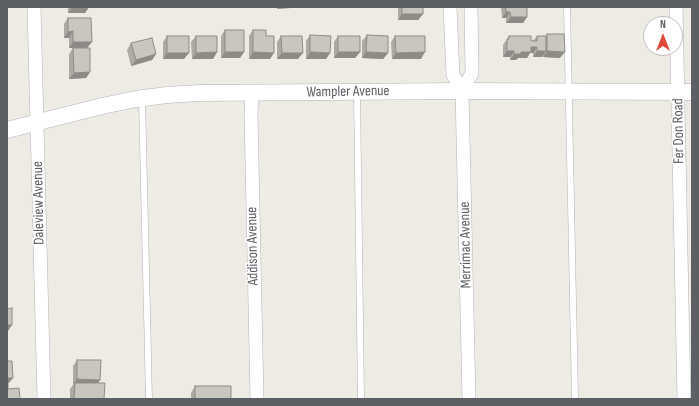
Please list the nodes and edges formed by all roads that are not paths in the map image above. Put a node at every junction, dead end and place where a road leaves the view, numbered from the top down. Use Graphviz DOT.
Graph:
graph roads {
  1 [pos="34,7"];
  2 [pos="450,7"];
  3 [pos="471,7"];
  4 [pos="567,7"];
  5 [pos="676,7"];
  6 [pos="462,91"];
  7 [pos="356,92"];
  8 [pos="568,92"];
  9 [pos="685,92"];
  10 [pos="252,93"];
  11 [pos="142,98"];
  12 [pos="37,122"];
  13 [pos="7,130"];
  14 [pos="44,399"];
  15 [pos="149,399"];
  16 [pos="257,399"];
  17 [pos="360,399"];
  18 [pos="469,399"];
  19 [pos="575,399"];
  20 [pos="684,399"];
  1 -- 12 [label="street, Daleview Avenue"];
  2 -- 6 [label="street, Merrimac Avenue"];
  3 -- 6 [label="street"];
  4 -- 8 [label="lane"];
  5 -- 9 [label="street, Fer Don Road"];
  6 -- 7 [label="street, Wampler Avenue"];
  6 -- 8 [label="street, Wampler Avenue"];
  6 -- 18 [label="street, Merrimac Avenue"];
  7 -- 10 [label="street, Wampler Avenue"];
  7 -- 17 [label="lane"];
  8 -- 9 [label="street, Wampler Avenue"];
  8 -- 19 [label="lane"];
  9 -- 20 [label="street, Fer Don Road"];
  10 -- 11 [label="street, Wampler Avenue"];
  10 -- 16 [label="street, Addison Avenue"];
  11 -- 12 [label="street, Wampler Avenue"];
  11 -- 15 [label="lane"];
  12 -- 13 [label="street, Wampler Avenue"];
  12 -- 14 [label="street, Daleview Avenue"];
}
